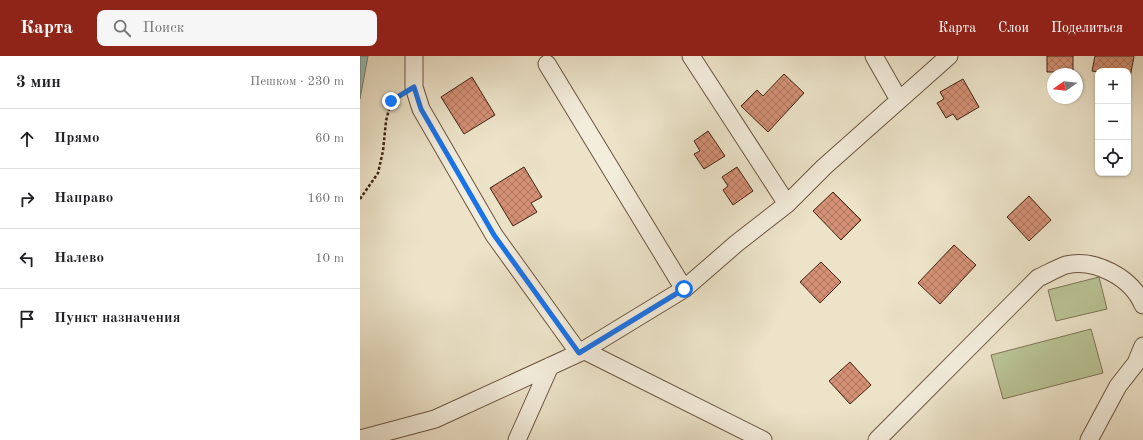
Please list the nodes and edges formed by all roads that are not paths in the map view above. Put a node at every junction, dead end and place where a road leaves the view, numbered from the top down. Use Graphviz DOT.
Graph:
graph roads {
  1 [pos="414,56"];
  2 [pos="691,56"];
  3 [pos="874,56"];
  4 [pos="949,56"];
  5 [pos="547,64"];
  6 [pos="899,100"];
  7 [pos="787,204"];
  8 [pos="684,289"];
  9 [pos="1143,305"];
  10 [pos="1143,346"];
  11 [pos="581,352"];
  12 [pos="550,366"];
  13 [pos="360,439"];
  14 [pos="517,440"];
  15 [pos="763,440"];
  16 [pos="877,440"];
  17 [pos="1089,440"];
  1 -- 11 [label="street"];
  2 -- 7 [label="street"];
  3 -- 6 [label="street"];
  4 -- 6 [label="street"];
  5 -- 8 [label="street"];
  6 -- 7 [label="street"];
  7 -- 8 [label="street"];
  8 -- 11 [label="street"];
  9 -- 16 [label="street"];
  10 -- 17 [label="street"];
  11 -- 12 [label="street"];
  11 -- 15 [label="street"];
  12 -- 13 [label="street"];
  12 -- 14 [label="street"];
}
